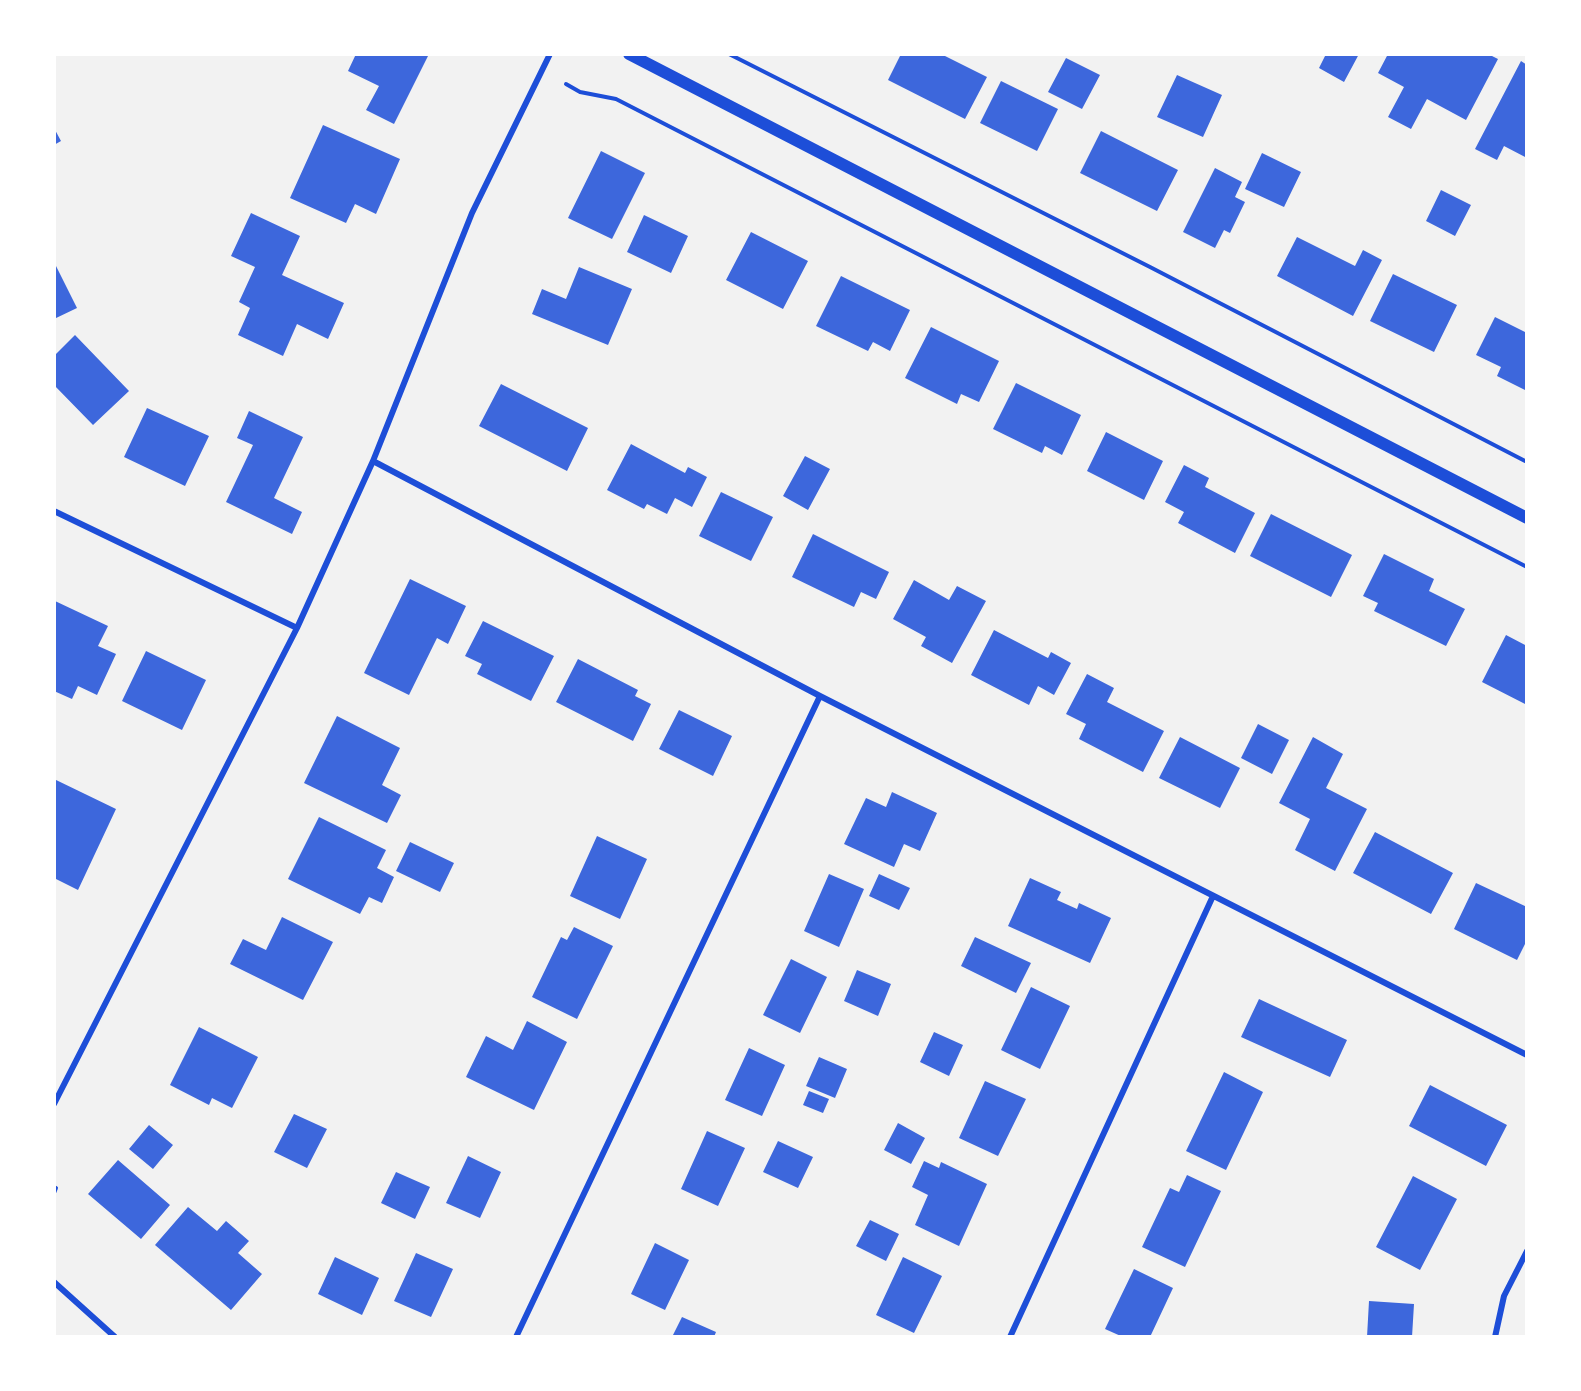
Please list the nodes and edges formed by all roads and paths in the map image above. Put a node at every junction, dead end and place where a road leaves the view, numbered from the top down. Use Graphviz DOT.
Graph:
graph roads {
  1 [pos="550,54"];
  2 [pos="629,54"];
  3 [pos="729,54"];
  4 [pos="566,84"];
  5 [pos="373,461"];
  6 [pos="1527,462"];
  7 [pos="54,511"];
  8 [pos="1527,518"];
  9 [pos="1527,567"];
  10 [pos="297,628"];
  11 [pos="820,696"];
  12 [pos="1213,896"];
  13 [pos="1527,1055"];
  14 [pos="54,1104"];
  15 [pos="54,1187"];
  16 [pos="54,1193"];
  17 [pos="1527,1251"];
  18 [pos="54,1282"];
  19 [pos="116,1337"];
  20 [pos="516,1337"];
  21 [pos="1010,1337"];
  22 [pos="1495,1337"];
  1 -- 5 [label="street"];
  2 -- 8 [label="main road"];
  3 -- 6 [label="path"];
  4 -- 9 [label="path"];
  5 -- 10 [label="street"];
  5 -- 11 [label="street"];
  7 -- 10 [label="street"];
  10 -- 14 [label="street"];
  11 -- 12 [label="street"];
  11 -- 20 [label="street"];
  12 -- 13 [label="street"];
  12 -- 21 [label="street"];
  15 -- 16 [label="path"];
  17 -- 22 [label="street"];
  18 -- 19 [label="street"];
}
